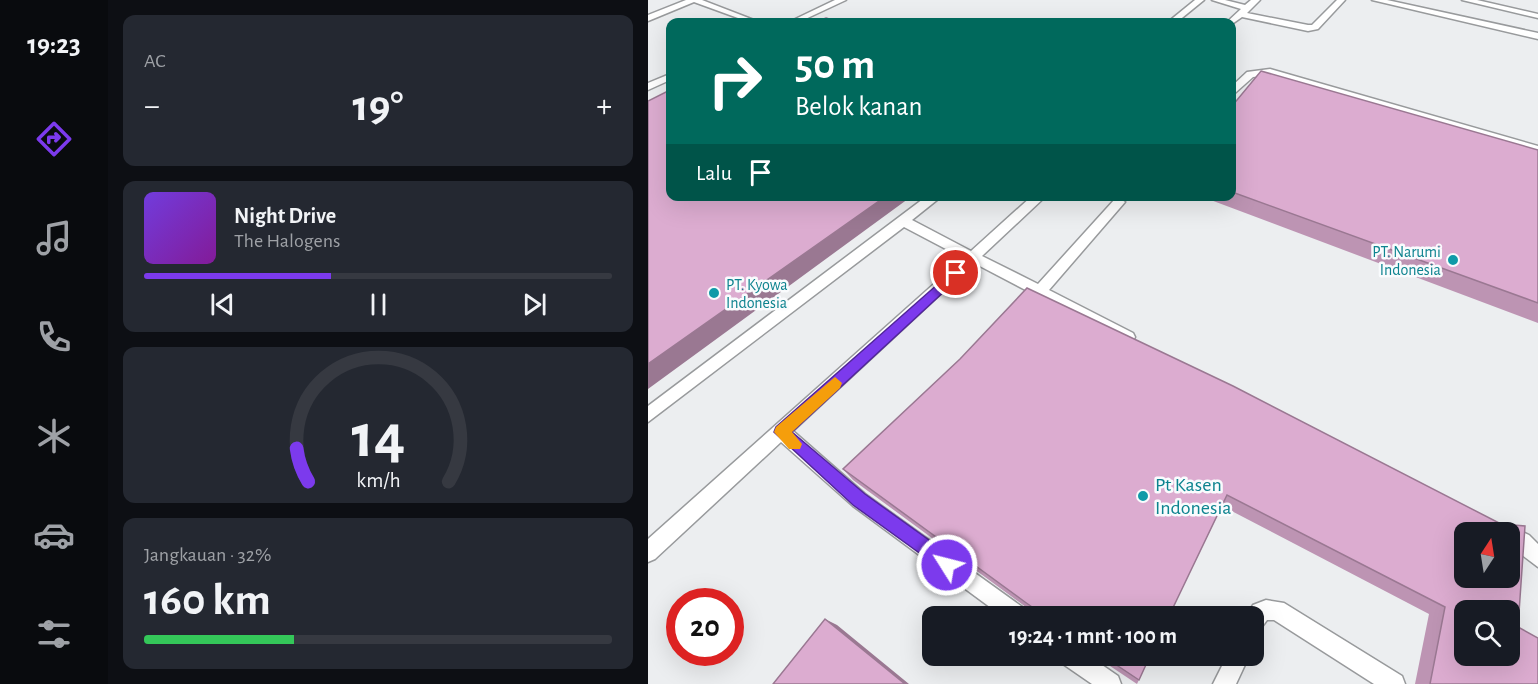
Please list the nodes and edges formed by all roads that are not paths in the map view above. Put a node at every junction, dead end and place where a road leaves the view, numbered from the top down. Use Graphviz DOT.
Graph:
graph roads {
  1 [pos="694,0"];
  2 [pos="842,0"];
  3 [pos="1200,0"];
  4 [pos="1216,0"];
  5 [pos="1256,0"];
  6 [pos="1341,0"];
  7 [pos="1376,0"];
  8 [pos="1466,0"];
  9 [pos="1244,11"];
  10 [pos="1538,16"];
  11 [pos="648,18"];
  12 [pos="744,18"];
  13 [pos="802,18"];
  14 [pos="1177,18"];
  15 [pos="1236,18"];
  16 [pos="1538,36"];
  17 [pos="666,79"];
  18 [pos="648,87"];
  19 [pos="1236,87"];
  20 [pos="1538,149"];
  21 [pos="929,201"];
  22 [pos="1035,201"];
  23 [pos="1119,202"];
  24 [pos="903,221"];
  25 [pos="974,257"];
  26 [pos="1040,291"];
  27 [pos="1145,346"];
  28 [pos="648,415"];
  29 [pos="781,432"];
  30 [pos="1520,541"];
  31 [pos="648,552"];
  32 [pos="1538,557"];
  33 [pos="1004,606"];
  34 [pos="1264,610"];
  35 [pos="1085,666"];
  36 [pos="1233,666"];
  37 [pos="1110,684"];
  38 [pos="1224,684"];
  39 [pos="1394,684"];
  1 -- 11 [label="lane"];
  1 -- 12 [label="lane"];
  2 -- 13 [label="lane"];
  3 -- 14 [label="lane"];
  4 -- 9 [label="lane"];
  5 -- 9 [label="lane"];
  6 -- 9 [label="lane"];
  7 -- 16 [label="lane"];
  8 -- 10 [label="lane"];
  9 -- 15 [label="lane"];
  17 -- 18 [label="lane"];
  19 -- 20 [label="lane"];
  21 -- 24 [label="lane"];
  22 -- 25 [label="lane"];
  23 -- 26 [label="lane"];
  24 -- 25 [label="lane"];
  24 -- 28 [label="lane"];
  25 -- 26 [label="lane"];
  25 -- 29 [label="lane"];
  26 -- 27 [label="lane"];
  29 -- 31 [label="lane"];
  29 -- 33 [label="lane"];
  30 -- 32 [label="lane"];
  34 -- 39 [label="lane"];
  35 -- 37 [label="lane"];
  36 -- 38 [label="lane"];
}
